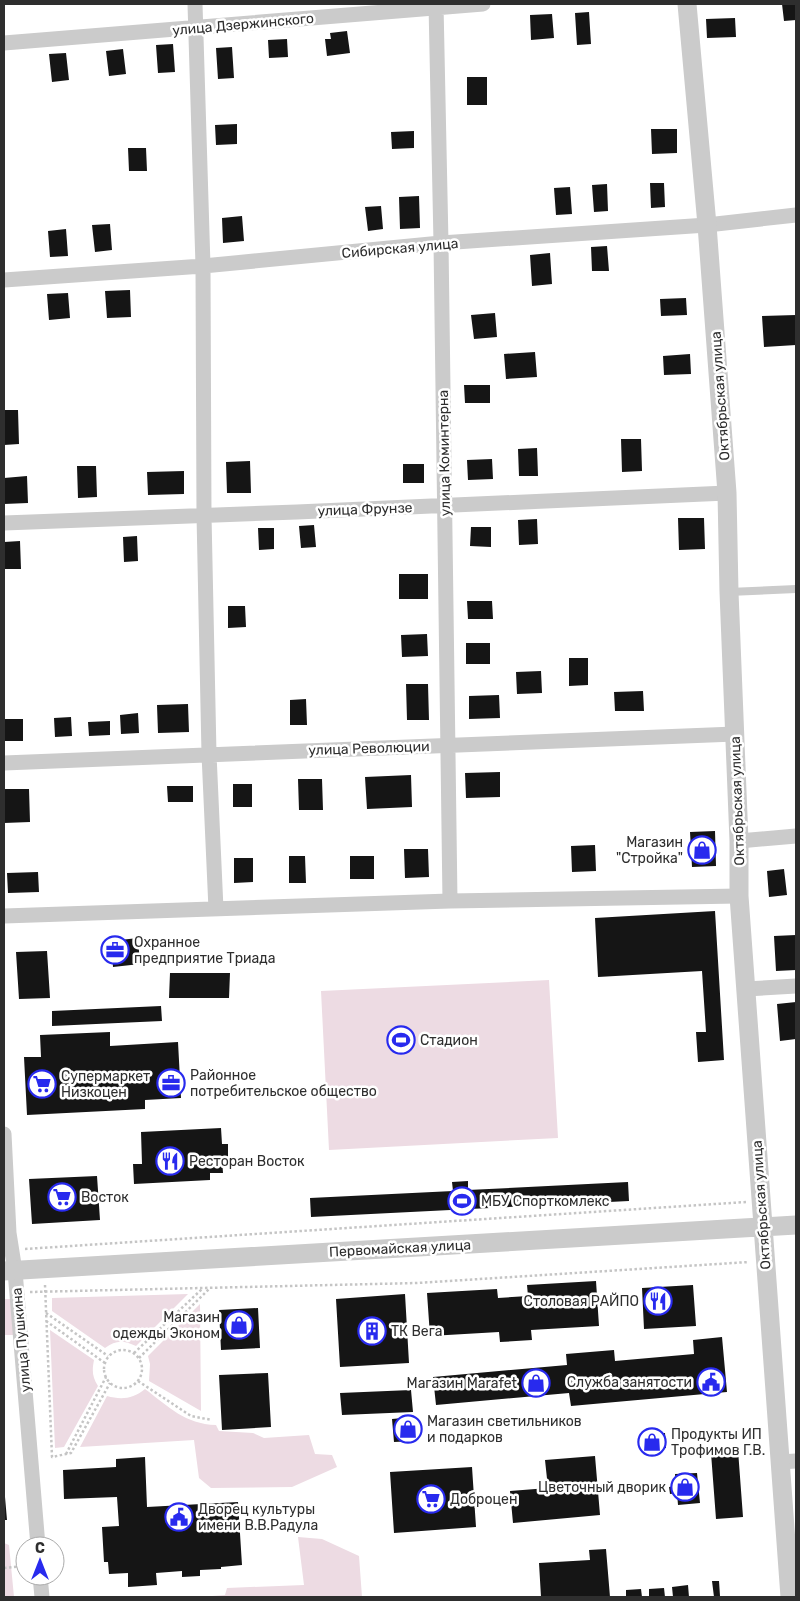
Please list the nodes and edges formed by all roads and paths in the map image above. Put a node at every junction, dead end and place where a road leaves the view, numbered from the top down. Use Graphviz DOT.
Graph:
graph roads {
  1 [pos="195,4"];
  2 [pos="482,4"];
  3 [pos="687,4"];
  4 [pos="436,6"];
  5 [pos="196,28"];
  6 [pos="4,43"];
  7 [pos="796,214"];
  8 [pos="707,225"];
  9 [pos="441,243"];
  10 [pos="203,266"];
  11 [pos="4,280"];
  12 [pos="727,493"];
  13 [pos="445,506"];
  14 [pos="204,515"];
  15 [pos="4,523"];
  16 [pos="796,589"];
  17 [pos="729,592"];
  18 [pos="735,734"];
  19 [pos="449,744"];
  20 [pos="209,754"];
  21 [pos="4,763"];
  22 [pos="796,836"];
  23 [pos="739,841"];
  24 [pos="739,896"];
  25 [pos="450,901"];
  26 [pos="216,909"];
  27 [pos="4,916"];
  28 [pos="796,986"];
  29 [pos="746,989"];
  30 [pos="4,1134"];
  31 [pos="761,1200"];
  32 [pos="796,1225"];
  33 [pos="763,1228"];
  34 [pos="12,1250"];
  35 [pos="765,1261"];
  36 [pos="44,1269"];
  37 [pos="10,1271"];
  38 [pos="203,1288"];
  39 [pos="210,1288"];
  40 [pos="17,1292"];
  41 [pos="45,1292"];
  42 [pos="46,1312"];
  43 [pos="46,1321"];
  44 [pos="134,1353"];
  45 [pos="109,1356"];
  46 [pos="138,1358"];
  47 [pos="105,1363"];
  48 [pos="106,1378"];
  49 [pos="138,1381"];
  50 [pos="110,1383"];
  51 [pos="212,1420"];
  52 [pos="66,1454"];
  53 [pos="788,1461"];
  54 [pos="37,1536"];
  55 [pos="790,1597"];
  1 -- 5 [label="street"];
  2 -- 4 [label="street, улица Дзержинского"];
  3 -- 8 [label="street, Октябрьская улица"];
  4 -- 5 [label="street, улица Дзержинского"];
  4 -- 9 [label="street, улица Коминтерна"];
  5 -- 6 [label="street, улица Дзержинского"];
  5 -- 10 [label="street"];
  7 -- 8 [label="street, Сибирская улица"];
  8 -- 9 [label="street, Сибирская улица"];
  8 -- 12 [label="street, Октябрьская улица"];
  9 -- 10 [label="street, Сибирская улица"];
  9 -- 13 [label="street, улица Коминтерна"];
  10 -- 11 [label="street, Сибирская улица"];
  10 -- 14 [label="street"];
  12 -- 13 [label="street, улица Фрунзе"];
  12 -- 17 [label="street, Октябрьская улица"];
  13 -- 14 [label="street, улица Фрунзе"];
  13 -- 19 [label="street, улица Коминтерна"];
  14 -- 15 [label="street, улица Фрунзе"];
  14 -- 20 [label="street"];
  16 -- 17 [label="lane"];
  17 -- 18 [label="street, Октябрьская улица"];
  18 -- 19 [label="street, улица Революции"];
  18 -- 23 [label="street, Октябрьская улица"];
  19 -- 20 [label="street, улица Революции"];
  19 -- 25 [label="street, улица Коминтерна"];
  20 -- 21 [label="street, улица Революции"];
  20 -- 26 [label="street"];
  22 -- 23 [label="street"];
  23 -- 24 [label="street, Октябрьская улица"];
  24 -- 25 [label="street"];
  24 -- 29 [label="street, Октябрьская улица"];
  25 -- 26 [label="street"];
  26 -- 27 [label="street"];
  28 -- 29 [label="street"];
  29 -- 31 [label="street, Октябрьская улица"];
  30 -- 34 [label="street, улица Пушкина"];
  31 -- 33 [label="street, Октябрьская улица"];
  31 -- 34 [label="path"];
  32 -- 33 [label="street, Первомайская улица"];
  33 -- 35 [label="street, Октябрьская улица"];
  33 -- 36 [label="street, Первомайская улица"];
  34 -- 37 [label="street, улица Пушкина"];
  35 -- 39 [label="path"];
  35 -- 53 [label="street, Октябрьская улица"];
  36 -- 37 [label="street, Первомайская улица"];
  36 -- 41 [label="path"];
  37 -- 40 [label="street, улица Пушкина"];
  38 -- 39 [label="path"];
  38 -- 41 [label="path"];
  38 -- 44 [label="path"];
  39 -- 46 [label="path"];
  40 -- 41 [label="path"];
  40 -- 54 [label="street, улица Пушкина"];
  41 -- 42 [label="path"];
  42 -- 43 [label="path"];
  42 -- 45 [label="path"];
  43 -- 47 [label="path"];
  43 -- 52 [label="path"];
  44 -- 45 [label="path"];
  44 -- 46 [label="path"];
  45 -- 47 [label="path"];
  46 -- 49 [label="path"];
  47 -- 48 [label="path"];
  48 -- 50 [label="path"];
  48 -- 52 [label="path"];
  49 -- 50 [label="path"];
  49 -- 51 [label="path"];
  50 -- 52 [label="path"];
  53 -- 55 [label="street, Октябрьская улица"];
}
